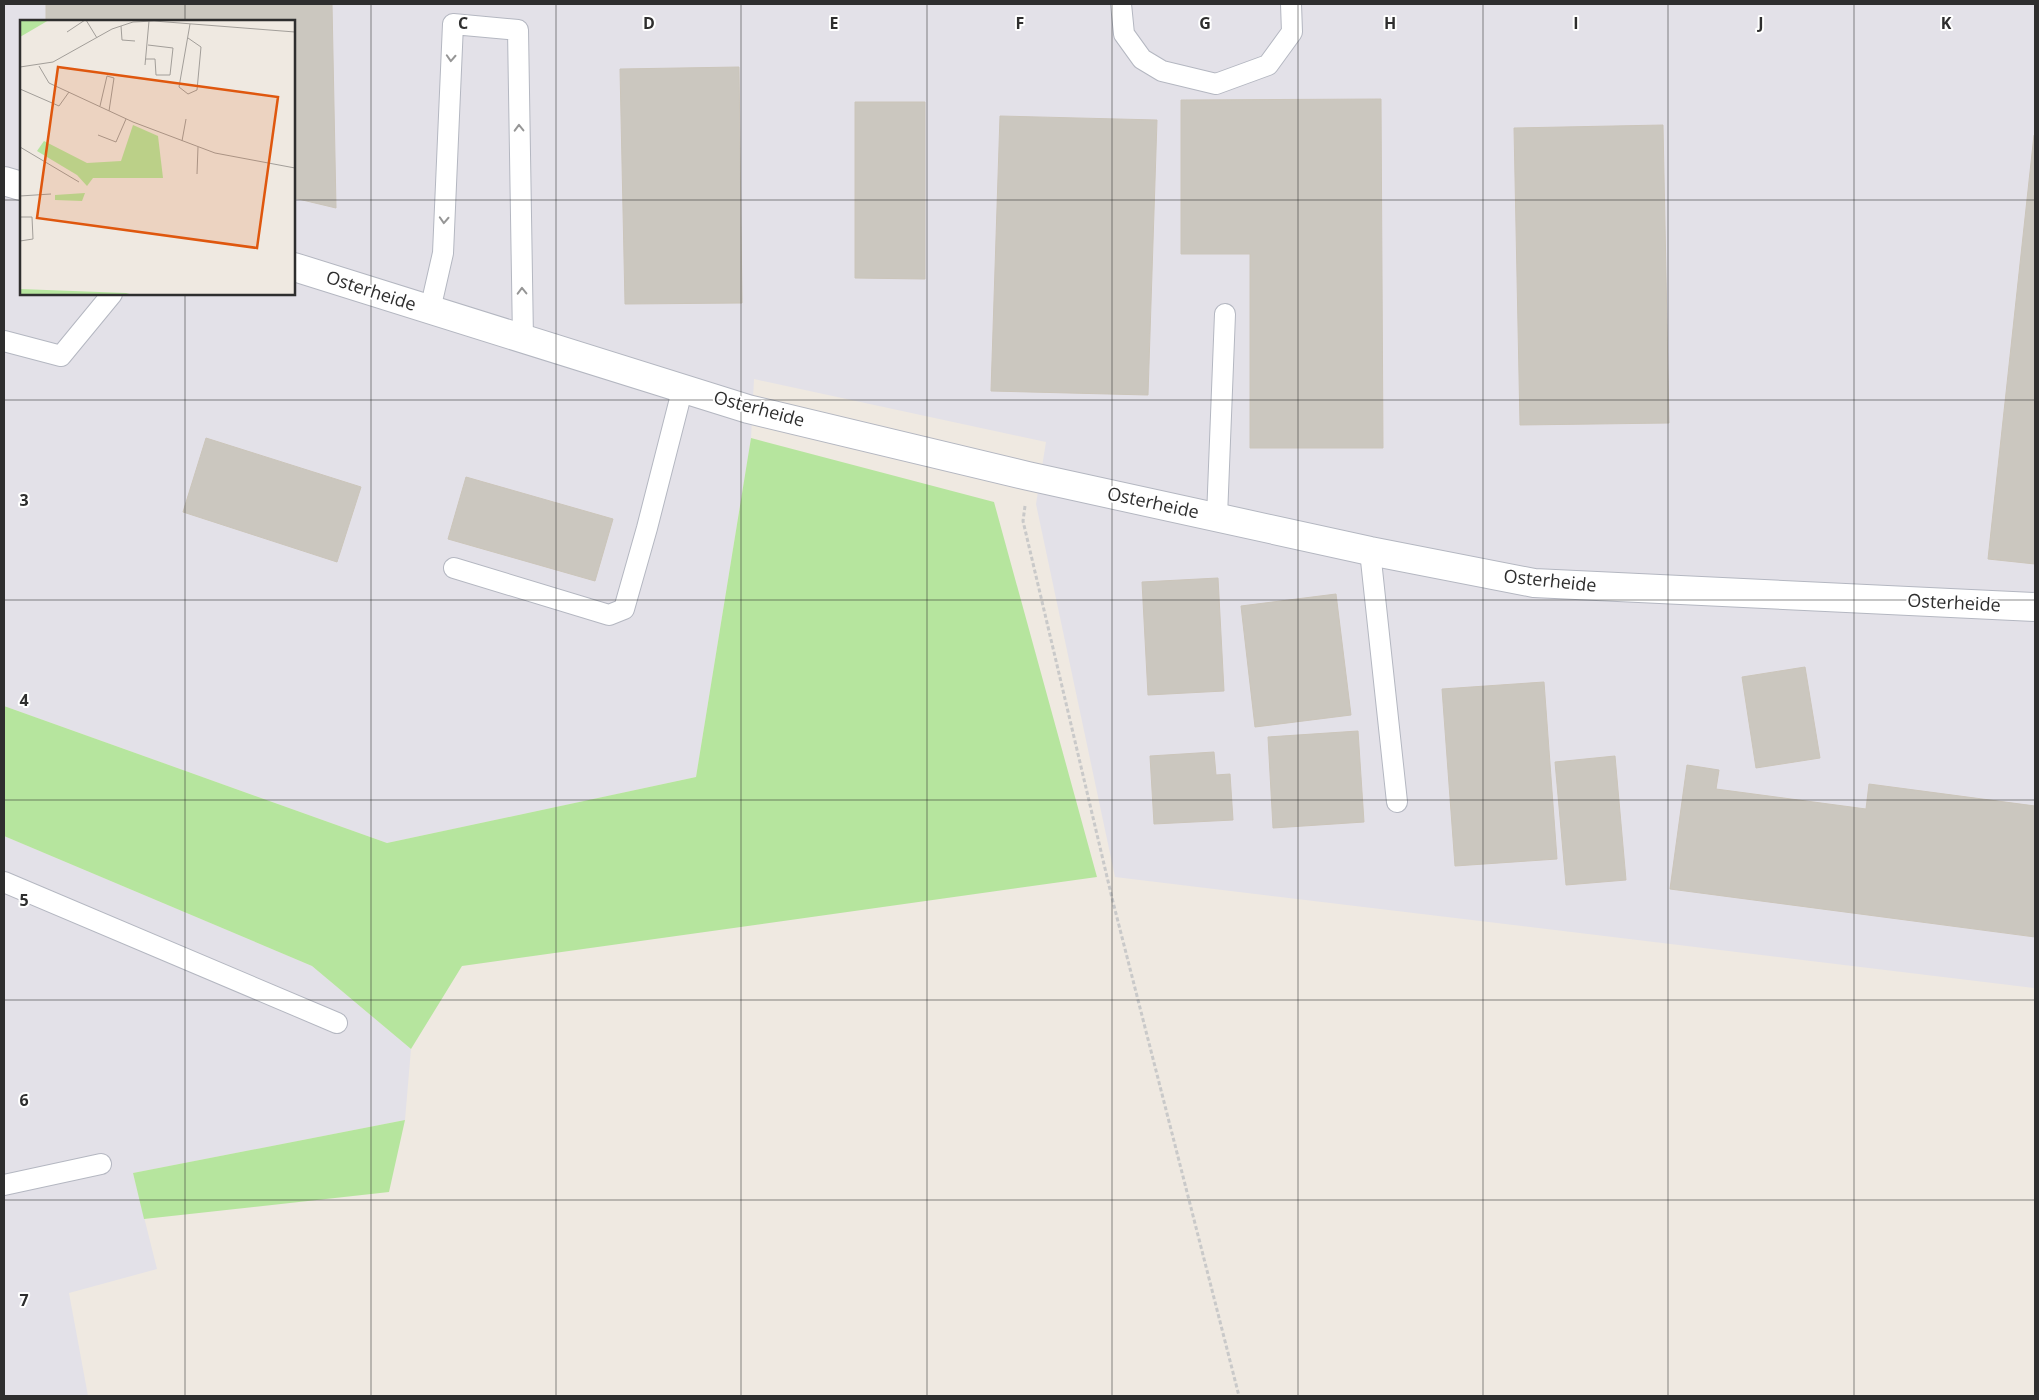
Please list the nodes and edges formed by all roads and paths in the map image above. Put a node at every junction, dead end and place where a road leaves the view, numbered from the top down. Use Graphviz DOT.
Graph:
graph roads {
  1 [pos="1121,4"];
  2 [pos="1291,4"];
  3 [pos="4,181"];
  4 [pos="20,186"];
  5 [pos="295,267"];
  6 [pos="111,295"];
  7 [pos="430,310"];
  8 [pos="1225,314"];
  9 [pos="523,339"];
  10 [pos="4,340"];
  11 [pos="683,387"];
  12 [pos="1028,476"];
  13 [pos="1217,517"];
  14 [pos="1370,551"];
  15 [pos="454,568"];
  16 [pos="2035,607"];
  17 [pos="1397,802"];
  18 [pos="4,882"];
  19 [pos="337,1023"];
  20 [pos="101,1164"];
  21 [pos="4,1185"];
  22 [pos="1239,1396"];
  1 -- 2 [label="lane"];
  3 -- 4 [label="street"];
  5 -- 7 [label="street, Osterheide"];
  6 -- 10 [label="lane"];
  7 -- 9 [label="street, Osterheide"];
  9 -- 7 [label="lane, one-way"];
  8 -- 13 [label="lane"];
  9 -- 11 [label="street, Osterheide"];
  11 -- 12 [label="street, Osterheide"];
  11 -- 15 [label="lane"];
  12 -- 13 [label="street, Osterheide"];
  12 -- 22 [label="path"];
  13 -- 14 [label="street, Osterheide"];
  14 -- 16 [label="street, Osterheide"];
  14 -- 17 [label="lane"];
  18 -- 19 [label="lane"];
  20 -- 21 [label="lane"];
}
